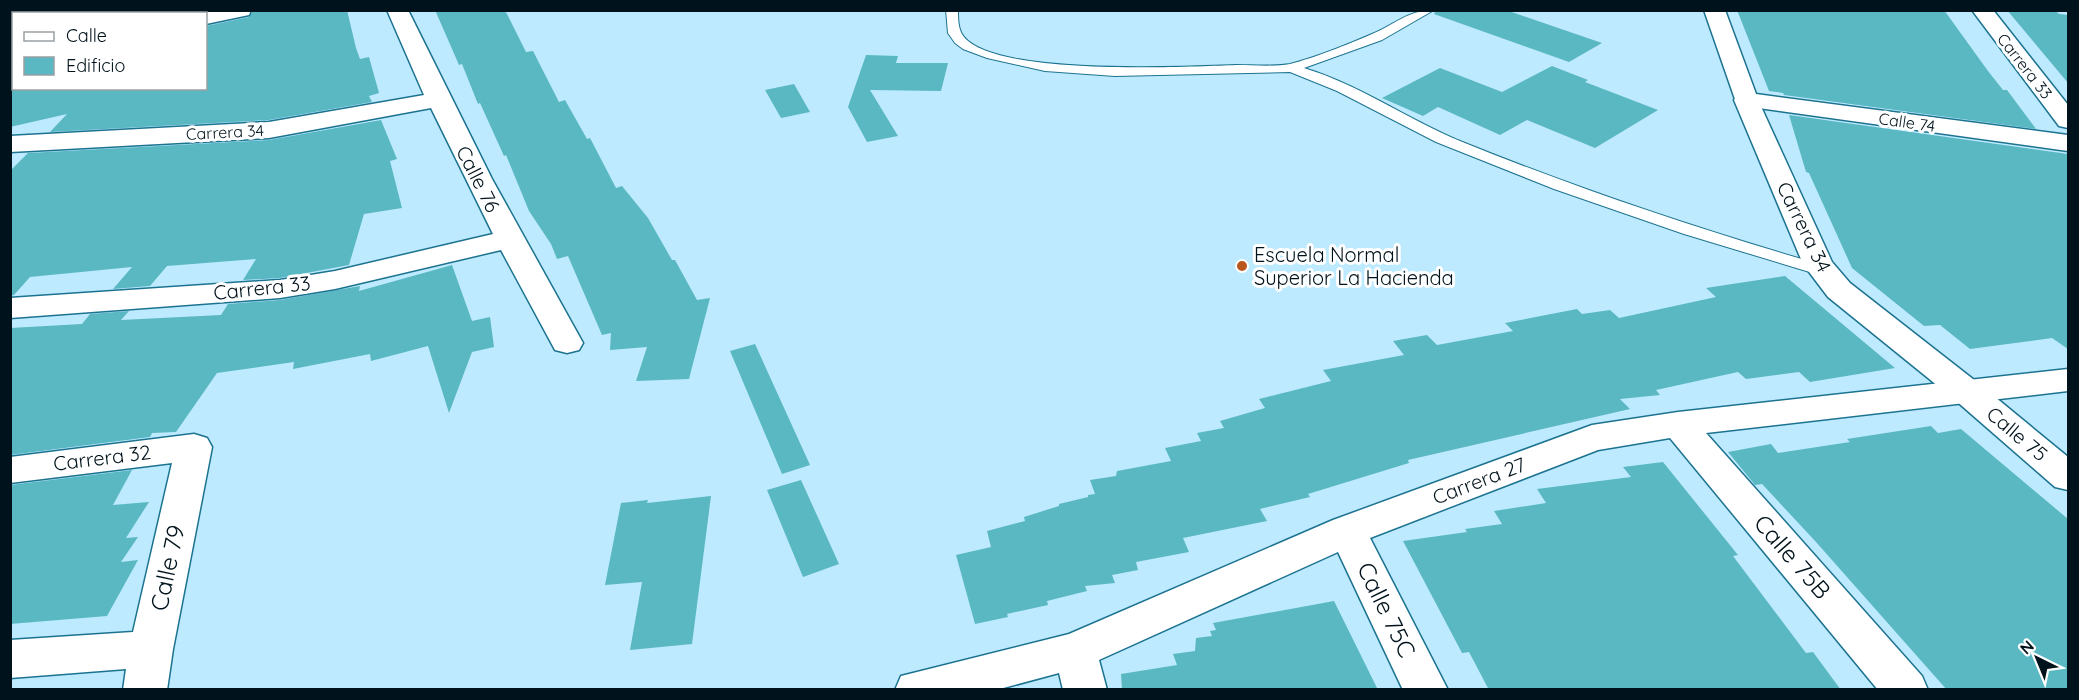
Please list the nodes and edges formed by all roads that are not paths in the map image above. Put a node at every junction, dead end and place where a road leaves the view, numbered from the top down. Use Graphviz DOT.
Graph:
graph roads {
  1 [pos="241,10"];
  2 [pos="397,10"];
  3 [pos="952,10"];
  4 [pos="1428,10"];
  5 [pos="1714,10"];
  6 [pos="1982,10"];
  7 [pos="207,18"];
  8 [pos="1291,68"];
  9 [pos="436,100"];
  10 [pos="1746,100"];
  11 [pos="2068,121"];
  12 [pos="2068,143"];
  13 [pos="10,144"];
  14 [pos="509,239"];
  15 [pos="1823,271"];
  16 [pos="10,308"];
  17 [pos="567,342"];
  18 [pos="2068,380"];
  19 [pos="1966,391"];
  20 [pos="1678,424"];
  21 [pos="194,447"];
  22 [pos="10,470"];
  23 [pos="2068,477"];
  24 [pos="1347,531"];
  25 [pos="10,659"];
  26 [pos="148,669"];
  27 [pos="1080,670"];
  28 [pos="917,690"];
  29 [pos="1425,690"];
  30 [pos="1906,690"];
  1 -- 7 [label="street"];
  2 -- 9 [label="street, Calle 76"];
  3 -- 8 [label="lane"];
  4 -- 8 [label="lane"];
  5 -- 10 [label="street, Carrera 34"];
  6 -- 11 [label="street, Carrera 33"];
  8 -- 15 [label="lane"];
  9 -- 13 [label="street, Carrera 34"];
  9 -- 14 [label="street, Calle 76"];
  10 -- 12 [label="street, Calle 74"];
  10 -- 15 [label="street, Carrera 34"];
  14 -- 16 [label="street, Carrera 33"];
  14 -- 17 [label="street, Calle 76"];
  15 -- 19 [label="street, Carrera 34"];
  18 -- 19 [label="street, Carrera 27"];
  19 -- 20 [label="street, Carrera 27"];
  19 -- 23 [label="street, Calle 75"];
  20 -- 24 [label="street, Carrera 27"];
  20 -- 30 [label="street, Calle 75B"];
  21 -- 22 [label="street, Carrera 32"];
  21 -- 26 [label="street, Calle 79"];
  24 -- 27 [label="street, Carrera 27"];
  24 -- 29 [label="street, Calle 75C"];
  25 -- 26 [label="street"];
  27 -- 28 [label="street, Carrera 27"];
}
